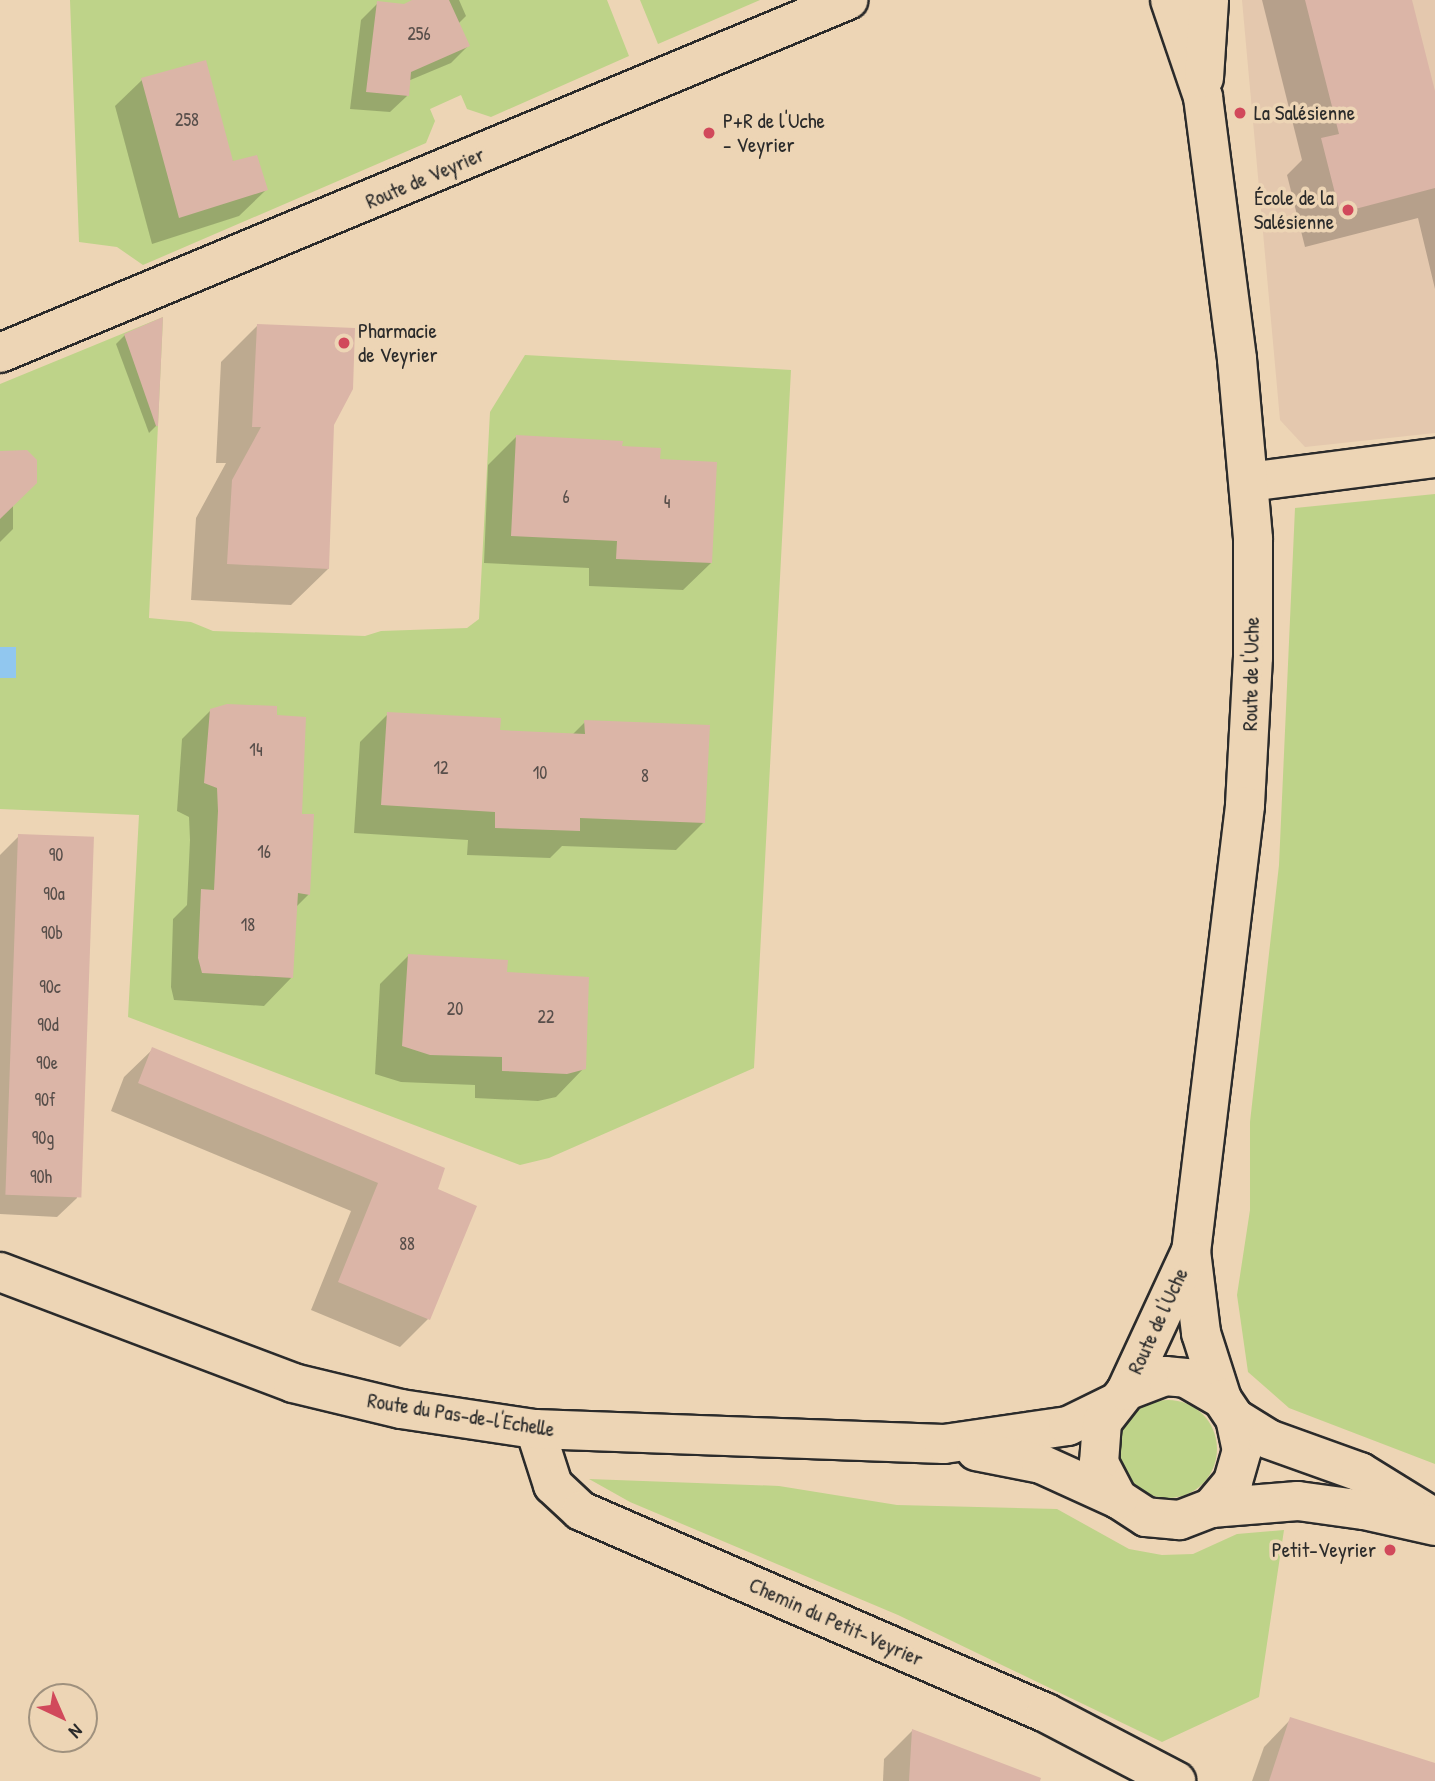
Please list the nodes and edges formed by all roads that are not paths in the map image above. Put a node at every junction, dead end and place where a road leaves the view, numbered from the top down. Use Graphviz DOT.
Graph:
graph roads {
  1 [pos="848,0"];
  2 [pos="1170,0"];
  3 [pos="1209,0"];
  4 [pos="1203,97"];
  5 [pos="0,353"];
  6 [pos="1435,458"];
  7 [pos="1249,482"];
  8 [pos="1191,1251"];
  9 [pos="0,1272"];
  10 [pos="1119,1397"];
  11 [pos="1228,1408"];
  12 [pos="535,1429"];
  13 [pos="944,1444"];
  14 [pos="1118,1499"];
  15 [pos="1211,1508"];
  16 [pos="1435,1518"];
  17 [pos="1435,1527"];
  18 [pos="1177,1781"];
  1 -- 5 [label="street, Route de Veyrier"];
  2 -- 4 [label="street, Route de l'Uche"];
  3 -- 4 [label="street, Route de l'Uche"];
  4 -- 7 [label="street, Route de l'Uche"];
  6 -- 7 [label="street"];
  7 -- 8 [label="street, Route de l'Uche"];
  8 -- 10 [label="street, Route de l'Uche"];
  8 -- 11 [label="street, Route de l'Uche"];
  9 -- 12 [label="street, Route du Pas-de-l'Echelle"];
  10 -- 11 [label="street"];
  10 -- 13 [label="street, Route du Pas-de-l'Echelle"];
  10 -- 14 [label="street"];
  11 -- 15 [label="street"];
  11 -- 16 [label="street"];
  12 -- 13 [label="street, Route du Pas-de-l'Echelle"];
  12 -- 18 [label="street, Chemin du Petit-Veyrier"];
  13 -- 14 [label="street, Route du Pas-de-l'Echelle"];
  14 -- 15 [label="street"];
  15 -- 17 [label="street"];
}
